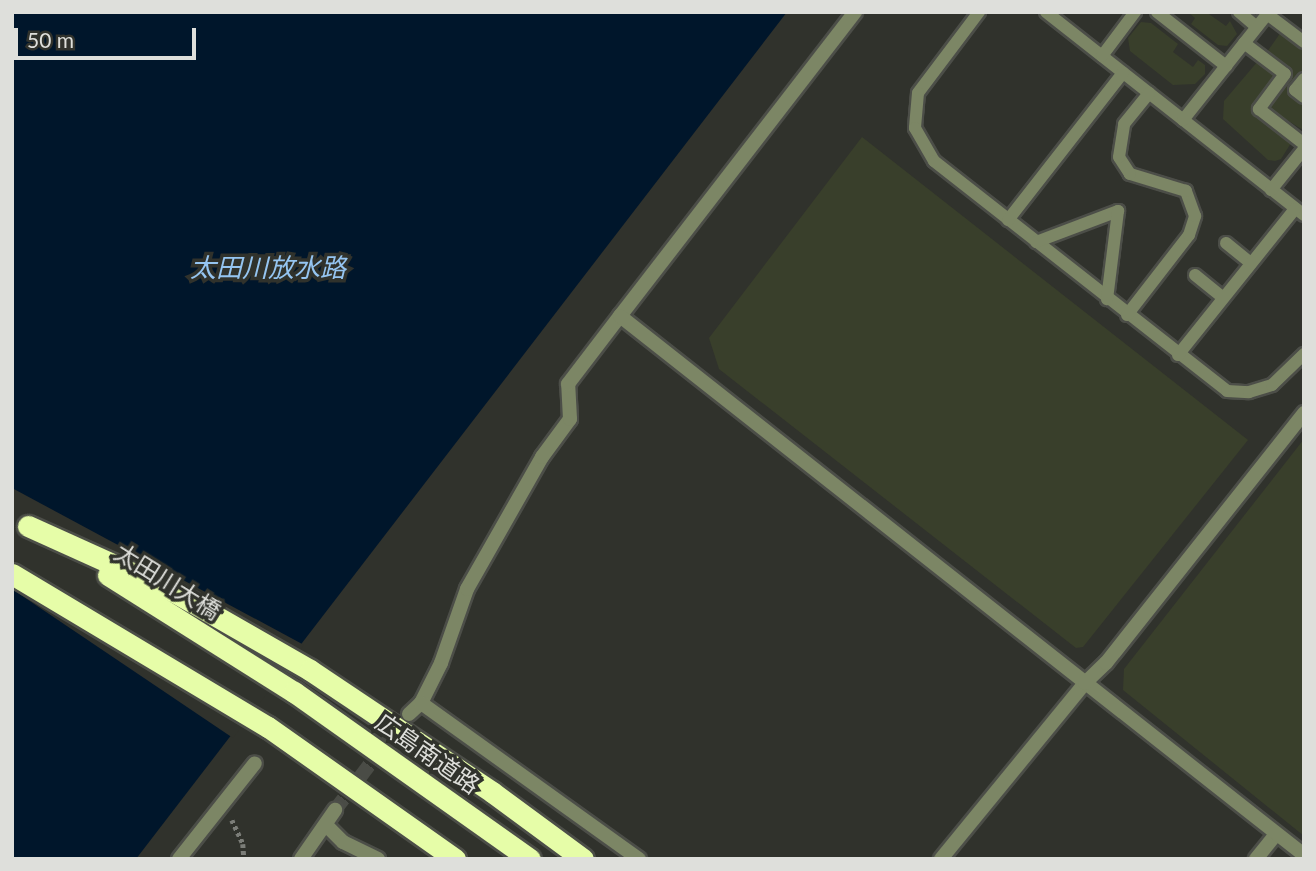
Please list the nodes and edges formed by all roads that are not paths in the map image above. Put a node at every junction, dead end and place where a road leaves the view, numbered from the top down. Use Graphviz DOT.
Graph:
graph roads {
  1 [pos="855,12"];
  2 [pos="979,12"];
  3 [pos="1046,12"];
  4 [pos="1135,12"];
  5 [pos="1157,12"];
  6 [pos="1239,12"];
  7 [pos="1268,13"];
  8 [pos="1257,27"];
  9 [pos="1304,42"];
  10 [pos="1244,44"];
  11 [pos="1102,56"];
  12 [pos="1226,66"];
  13 [pos="1123,73"];
  14 [pos="1304,79"];
  15 [pos="1149,93"];
  16 [pos="1304,97"];
  17 [pos="1183,120"];
  18 [pos="1304,147"];
  19 [pos="1271,190"];
  20 [pos="1300,212"];
  21 [pos="1008,220"];
  22 [pos="1036,242"];
  23 [pos="1226,243"];
  24 [pos="1251,263"];
  25 [pos="1195,275"];
  26 [pos="1223,298"];
  27 [pos="1107,299"];
  28 [pos="1127,315"];
  29 [pos="620,316"];
  30 [pos="1304,354"];
  31 [pos="1178,355"];
  32 [pos="1304,414"];
  33 [pos="20,522"];
  34 [pos="12,574"];
  35 [pos="1085,683"];
  36 [pos="294,692"];
  37 [pos="421,703"];
  38 [pos="408,714"];
  39 [pos="256,763"];
  40 [pos="335,810"];
  41 [pos="326,825"];
  42 [pos="1276,834"];
  43 [pos="1304,855"];
  44 [pos="179,859"];
  45 [pos="301,859"];
  46 [pos="378,859"];
  47 [pos="455,859"];
  48 [pos="530,859"];
  49 [pos="583,859"];
  50 [pos="639,859"];
  51 [pos="941,859"];
  52 [pos="1256,859"];
  1 -- 29 [label="street"];
  2 -- 21 [label="lane"];
  3 -- 11 [label="lane"];
  4 -- 11 [label="lane"];
  5 -- 12 [label="lane"];
  6 -- 8 [label="lane"];
  7 -- 8 [label="lane"];
  7 -- 9 [label="lane"];
  8 -- 10 [label="lane"];
  10 -- 12 [label="lane"];
  10 -- 18 [label="lane"];
  11 -- 13 [label="lane"];
  12 -- 17 [label="lane"];
  13 -- 15 [label="lane"];
  13 -- 21 [label="lane"];
  14 -- 16 [label="lane"];
  15 -- 17 [label="lane"];
  15 -- 28 [label="lane"];
  17 -- 19 [label="lane"];
  18 -- 19 [label="lane"];
  19 -- 20 [label="lane"];
  20 -- 24 [label="lane"];
  21 -- 22 [label="lane"];
  22 -- 27 [label="lane"];
  22 -- 27 [label="lane"];
  23 -- 24 [label="lane"];
  24 -- 26 [label="lane"];
  25 -- 26 [label="lane"];
  26 -- 31 [label="lane"];
  27 -- 28 [label="lane"];
  28 -- 31 [label="lane"];
  29 -- 35 [label="street"];
  29 -- 37 [label="street"];
  30 -- 31 [label="lane"];
  32 -- 35 [label="street"];
  33 -- 36 [label="highway, 太田川大橋"];
  33 -- 49 [label="highway"];
  34 -- 47 [label="highway"];
  35 -- 42 [label="street"];
  35 -- 51 [label="street"];
  36 -- 48 [label="highway, 広島南道路"];
  37 -- 38 [label="street"];
  37 -- 50 [label="street"];
  39 -- 44 [label="street"];
  40 -- 41 [label="street"];
  41 -- 45 [label="street"];
  41 -- 46 [label="street"];
  42 -- 43 [label="street"];
  42 -- 52 [label="street"];
}
